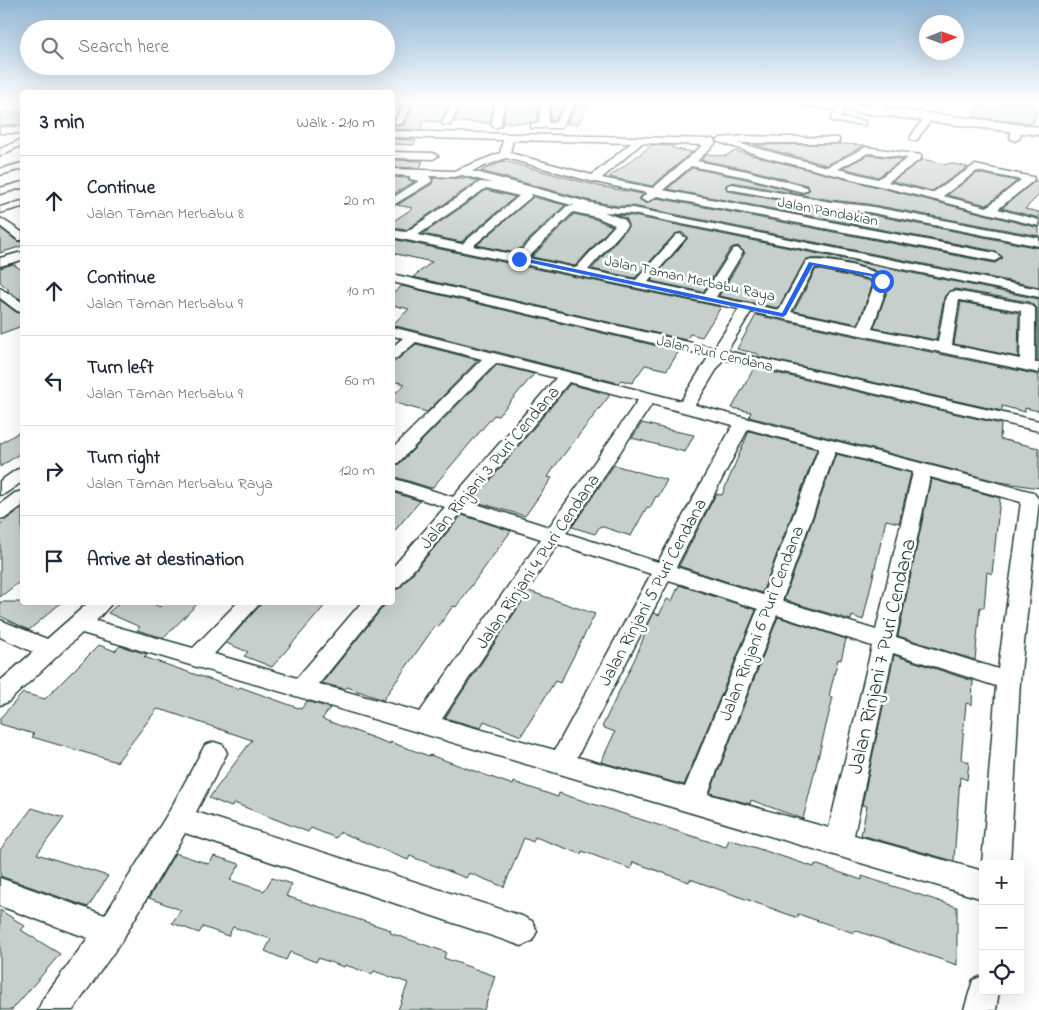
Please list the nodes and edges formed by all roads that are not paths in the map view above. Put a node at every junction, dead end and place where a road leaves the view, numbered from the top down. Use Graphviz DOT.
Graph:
graph roads {
  1 [pos="435,149"];
  2 [pos="506,149"];
  3 [pos="629,149"];
  4 [pos="704,149"];
  5 [pos="749,149"];
  6 [pos="3,153"];
  7 [pos="20,154"];
  8 [pos="505,154"];
  9 [pos="395,155"];
  10 [pos="433,156"];
  11 [pos="772,156"];
  12 [pos="815,156"];
  13 [pos="829,157"];
  14 [pos="852,157"];
  15 [pos="688,162"];
  16 [pos="20,167"];
  17 [pos="829,170"];
  18 [pos="0,172"];
  19 [pos="395,172"];
  20 [pos="464,172"];
  21 [pos="426,173"];
  22 [pos="1005,173"];
  23 [pos="747,174"];
  24 [pos="398,177"];
  25 [pos="594,179"];
  26 [pos="880,183"];
  27 [pos="20,186"];
  28 [pos="732,187"];
  29 [pos="0,191"];
  30 [pos="655,192"];
  31 [pos="934,196"];
  32 [pos="395,201"];
  33 [pos="20,205"];
  34 [pos="715,205"];
  35 [pos="868,209"];
  36 [pos="0,210"];
  37 [pos="633,211"];
  38 [pos="988,211"];
  39 [pos="0,222"];
  40 [pos="1039,223"];
  41 [pos="395,233"];
  42 [pos="1002,234"];
  43 [pos="20,236"];
  44 [pos="409,236"];
  45 [pos="680,238"];
  46 [pos="1039,242"];
  47 [pos="464,248"];
  48 [pos="737,252"];
  49 [pos="20,257"];
  50 [pos="519,259"];
  51 [pos="0,262"];
  52 [pos="992,270"];
  53 [pos="579,272"];
  54 [pos="395,279"];
  55 [pos="639,284"];
  56 [pos="0,292"];
  57 [pos="1039,292"];
  58 [pos="708,299"];
  59 [pos="20,307"];
  60 [pos="747,307"];
  61 [pos="783,315"];
  62 [pos="395,332"];
  63 [pos="864,332"];
  64 [pos="414,336"];
  65 [pos="944,349"];
  66 [pos="395,352"];
  67 [pos="719,354"];
  68 [pos="493,357"];
  69 [pos="1033,367"];
  70 [pos="566,376"];
  71 [pos="648,397"];
  72 [pos="686,407"];
  73 [pos="743,422"];
  74 [pos="1039,426"];
  75 [pos="829,444"];
  76 [pos="395,456"];
  77 [pos="923,469"];
  78 [pos="20,475"];
  79 [pos="395,485"];
  80 [pos="0,489"];
  81 [pos="20,498"];
  82 [pos="458,505"];
  83 [pos="0,513"];
  84 [pos="555,536"];
  85 [pos="663,570"];
  86 [pos="395,578"];
  87 [pos="100,605"];
  88 [pos="248,605"];
  89 [pos="372,605"];
  90 [pos="770,605"];
  91 [pos="78,624"];
  92 [pos="0,628"];
  93 [pos="885,642"];
  94 [pos="49,650"];
  95 [pos="197,658"];
  96 [pos="1008,681"];
  97 [pos="302,688"];
  98 [pos="0,695"];
  99 [pos="425,724"];
  100 [pos="214,753"];
  101 [pos="560,763"];
  102 [pos="692,801"];
  103 [pos="179,819"];
  104 [pos="838,843"];
  105 [pos="996,860"];
  106 [pos="979,884"];
  107 [pos="0,892"];
  108 [pos="522,931"];
  109 [pos="112,932"];
  110 [pos="983,995"];
  111 [pos="54,1010"];
  112 [pos="980,1010"];
  1 -- 10 [label="street"];
  2 -- 8 [label="street"];
  3 -- 25 [label="street"];
  4 -- 15 [label="street"];
  5 -- 11 [label="street"];
  6 -- 7 [label="street"];
  8 -- 20 [label="street"];
  8 -- 25 [label="street, Jalan Pandakian"];
  9 -- 10 [label="street"];
  10 -- 21 [label="street"];
  11 -- 12 [label="street"];
  11 -- 17 [label="street"];
  13 -- 14 [label="street"];
  14 -- 17 [label="street"];
  14 -- 26 [label="street"];
  15 -- 23 [label="street"];
  15 -- 30 [label="street"];
  16 -- 18 [label="street"];
  17 -- 26 [label="street"];
  19 -- 21 [label="street"];
  20 -- 21 [label="street"];
  20 -- 37 [label="street"];
  22 -- 31 [label="street"];
  22 -- 38 [label="street"];
  23 -- 28 [label="street"];
  23 -- 35 [label="street"];
  24 -- 32 [label="street"];
  25 -- 30 [label="street, Jalan Pandakian"];
  26 -- 31 [label="street"];
  27 -- 29 [label="street"];
  28 -- 34 [label="street"];
  28 -- 35 [label="street"];
  30 -- 34 [label="street, Jalan Pandakian"];
  30 -- 37 [label="street"];
  31 -- 38 [label="street"];
  33 -- 36 [label="street"];
  34 -- 52 [label="street, Jalan Pandakian"];
  35 -- 42 [label="street"];
  37 -- 52 [label="street"];
  38 -- 40 [label="street"];
  39 -- 43 [label="street"];
  41 -- 44 [label="street, Jalan Taman Merbabu Raya"];
  42 -- 46 [label="street"];
  42 -- 52 [label="street"];
  44 -- 47 [label="street, Jalan Taman Merbabu Raya"];
  44 -- 47 [label="street"];
  45 -- 55 [label="street"];
  47 -- 50 [label="street, Jalan Taman Merbabu Raya"];
  48 -- 58 [label="street"];
  49 -- 51 [label="street"];
  50 -- 53 [label="street, Jalan Taman Merbabu Raya"];
  50 -- 53 [label="street"];
  52 -- 57 [label="street"];
  53 -- 55 [label="street, Jalan Taman Merbabu Raya"];
  54 -- 67 [label="street, Jalan Puri Cendana"];
  55 -- 58 [label="street, Jalan Taman Merbabu Raya"];
  56 -- 59 [label="street"];
  58 -- 60 [label="street, Jalan Taman Merbabu Raya"];
  60 -- 61 [label="street, Jalan Taman Merbabu Raya"];
  60 -- 67 [label="street"];
  61 -- 63 [label="street, Jalan Taman Merbabu Raya"];
  61 -- 63 [label="street"];
  62 -- 64 [label="street"];
  63 -- 65 [label="street, Jalan Taman Merbabu Raya"];
  64 -- 66 [label="street"];
  64 -- 68 [label="street"];
  65 -- 69 [label="street, Jalan Taman Merbabu Raya"];
  65 -- 69 [label="street"];
  67 -- 72 [label="street"];
  67 -- 74 [label="street, Jalan Puri Cendana"];
  68 -- 70 [label="street"];
  68 -- 76 [label="street"];
  70 -- 71 [label="street"];
  70 -- 82 [label="street, Jalan Rinjani 3 Puri Cendana"];
  71 -- 72 [label="street"];
  71 -- 84 [label="street, Jalan Rinjani 4 Puri Cendana"];
  72 -- 73 [label="street"];
  73 -- 75 [label="street"];
  73 -- 85 [label="street, Jalan Rinjani 5 Puri Cendana"];
  75 -- 77 [label="street"];
  75 -- 90 [label="street, Jalan Rinjani 6 Puri Cendana"];
  77 -- 93 [label="street, Jalan Rinjani 7 Puri Cendana"];
  77 -- 96 [label="street"];
  78 -- 80 [label="street"];
  79 -- 82 [label="street"];
  81 -- 83 [label="street"];
  82 -- 84 [label="street"];
  82 -- 86 [label="street, Jalan Rinjani 3 Puri Cendana"];
  84 -- 85 [label="street"];
  84 -- 99 [label="street, Jalan Rinjani 4 Puri Cendana"];
  85 -- 90 [label="street"];
  85 -- 101 [label="street, Jalan Rinjani 5 Puri Cendana"];
  87 -- 91 [label="street"];
  88 -- 95 [label="street"];
  89 -- 97 [label="street"];
  90 -- 93 [label="street"];
  90 -- 102 [label="street, Jalan Rinjani 6 Puri Cendana"];
  91 -- 94 [label="street"];
  91 -- 95 [label="street"];
  92 -- 94 [label="street"];
  93 -- 96 [label="street"];
  93 -- 104 [label="street, Jalan Rinjani 7 Puri Cendana"];
  94 -- 98 [label="street"];
  95 -- 97 [label="street"];
  96 -- 105 [label="street"];
  97 -- 99 [label="street"];
  99 -- 101 [label="street"];
  100 -- 103 [label="street"];
  101 -- 102 [label="street"];
  102 -- 104 [label="street"];
  103 -- 108 [label="street"];
  103 -- 109 [label="street"];
  104 -- 106 [label="street"];
  107 -- 109 [label="street"];
  109 -- 111 [label="street"];
  110 -- 112 [label="street"];
}
